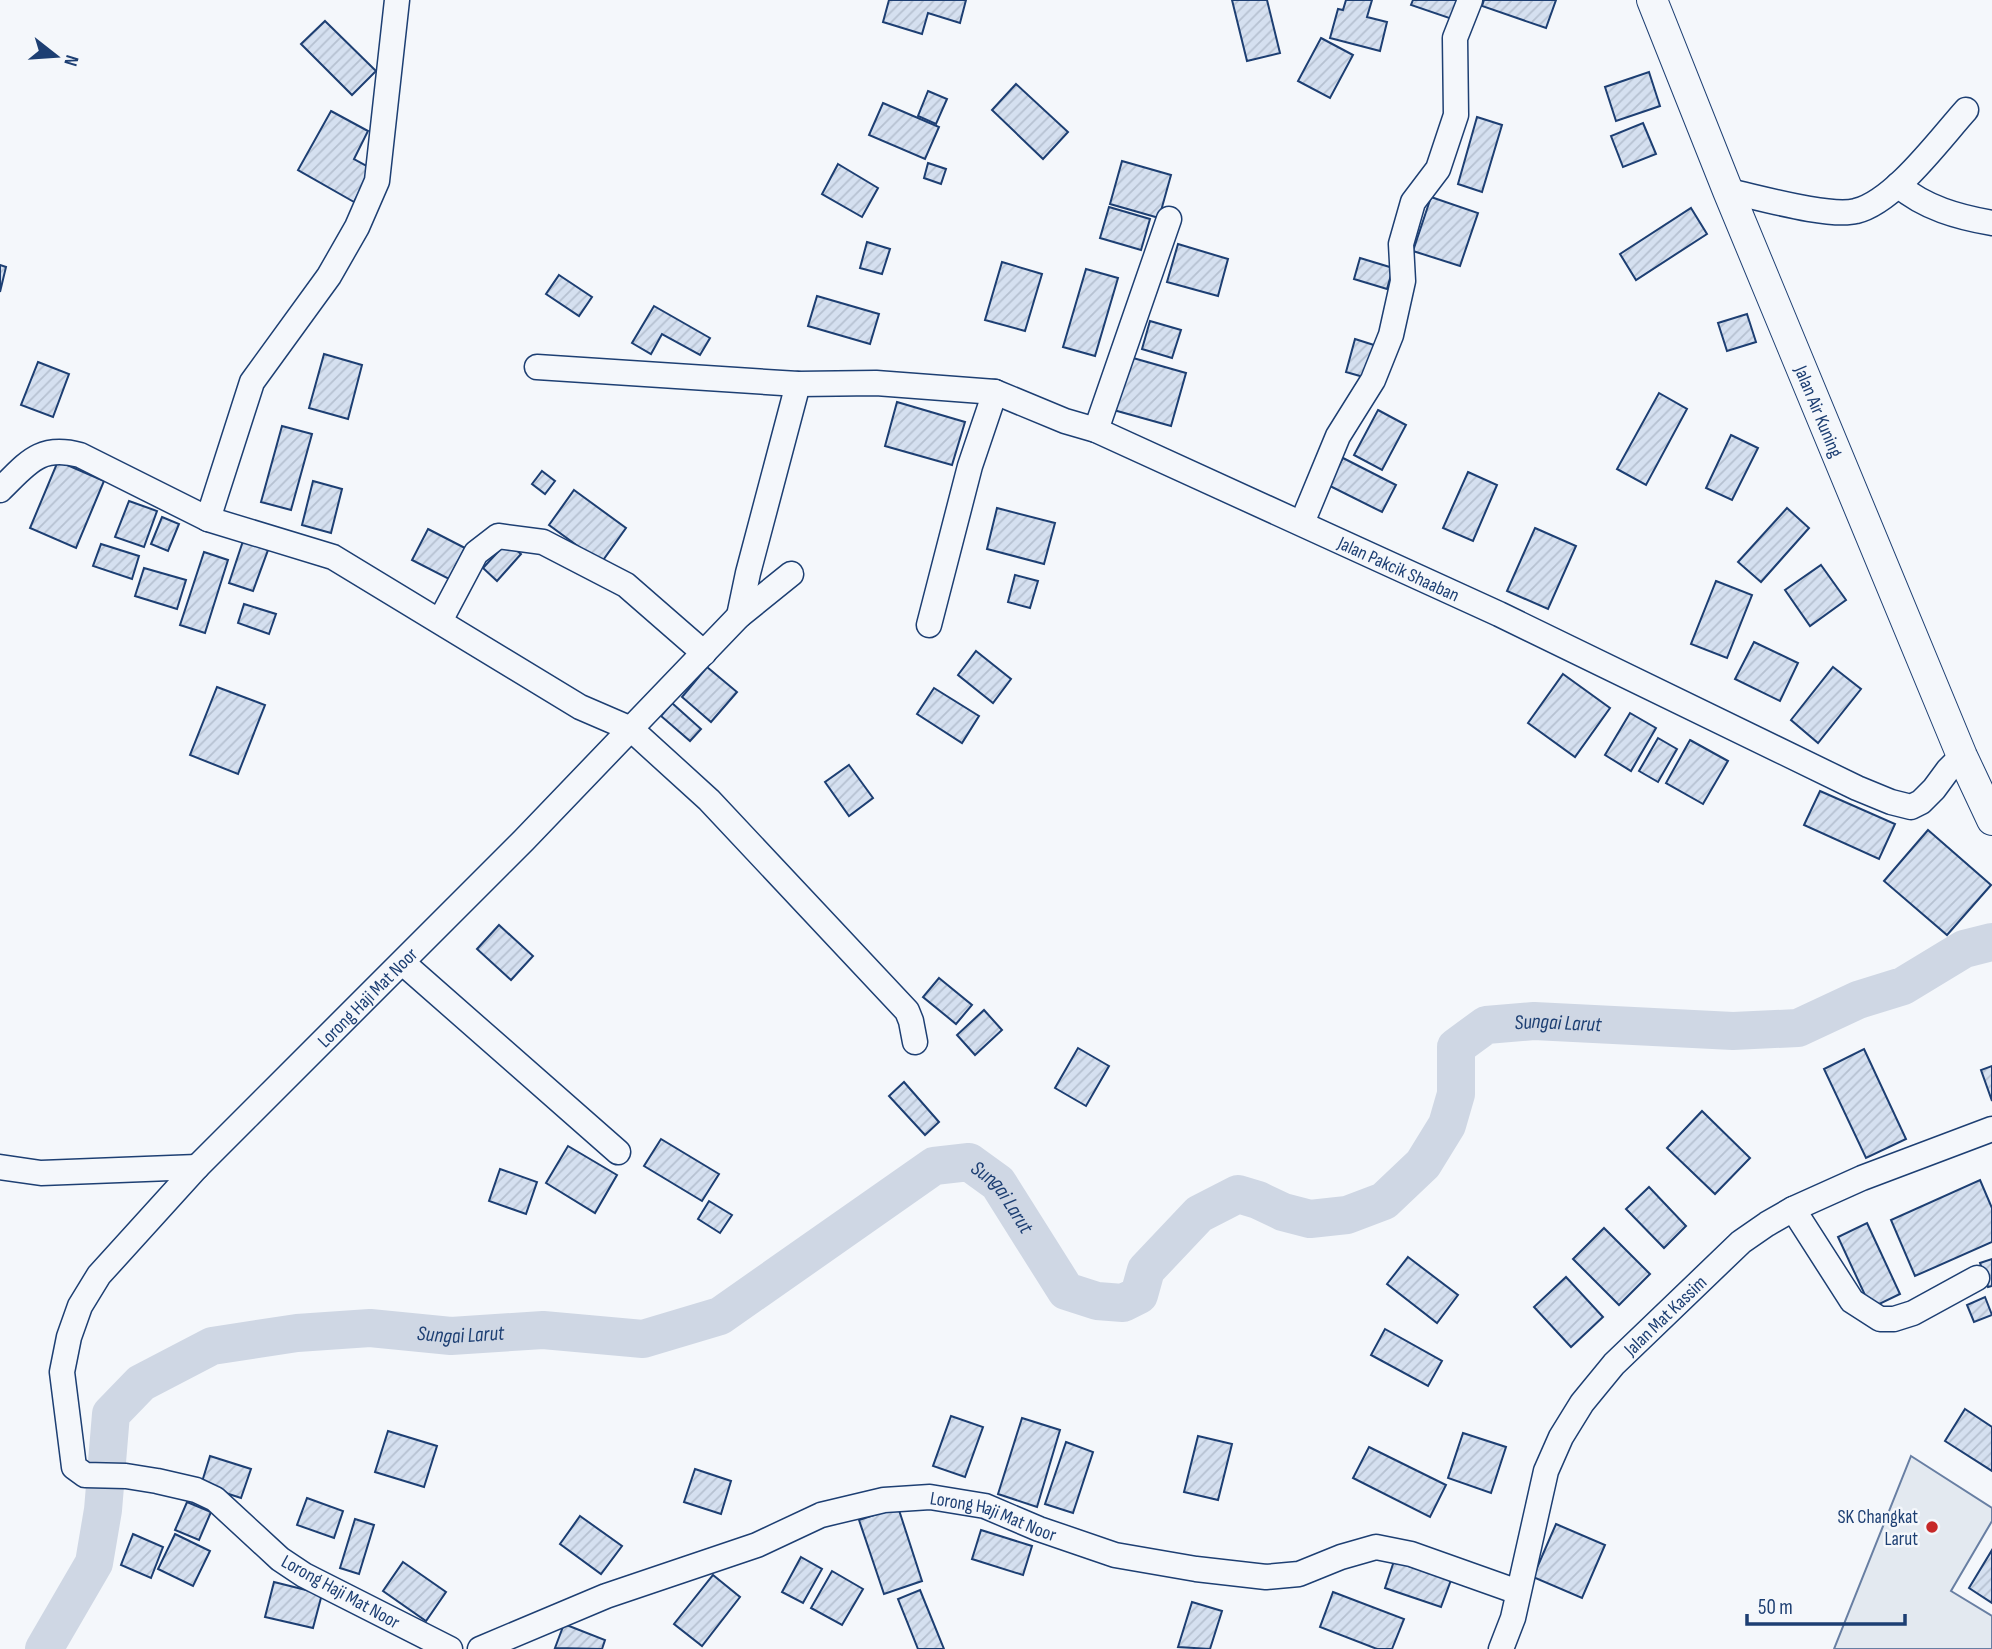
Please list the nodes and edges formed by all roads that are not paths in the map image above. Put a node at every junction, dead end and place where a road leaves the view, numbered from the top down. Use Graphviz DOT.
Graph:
graph roads {
  1 [pos="397,0"];
  2 [pos="1470,0"];
  3 [pos="1652,0"];
  4 [pos="1966,110"];
  5 [pos="1898,185"];
  6 [pos="1728,191"];
  7 [pos="1169,219"];
  8 [pos="1992,223"];
  9 [pos="537,367"];
  10 [pos="798,384"];
  11 [pos="995,392"];
  12 [pos="1096,430"];
  13 [pos="0,491"];
  14 [pos="208,519"];
  15 [pos="1302,523"];
  16 [pos="791,574"];
  17 [pos="739,616"];
  18 [pos="440,621"];
  19 [pos="929,625"];
  20 [pos="704,653"];
  21 [pos="631,729"];
  22 [pos="1962,756"];
  23 [pos="1990,810"];
  24 [pos="403,963"];
  25 [pos="915,1042"];
  26 [pos="1992,1129"];
  27 [pos="618,1152"];
  28 [pos="0,1167"];
  29 [pos="197,1167"];
  30 [pos="1793,1209"];
  31 [pos="1977,1278"];
  32 [pos="1518,1592"];
  33 [pos="450,1649"];
  34 [pos="480,1649"];
  35 [pos="1501,1649"];
  1 -- 14 [label="street"];
  2 -- 15 [label="street"];
  3 -- 6 [label="main road, Jalan Air Kuning"];
  4 -- 5 [label="street"];
  5 -- 6 [label="street"];
  5 -- 8 [label="street"];
  6 -- 22 [label="main road, Jalan Air Kuning"];
  7 -- 12 [label="street"];
  9 -- 10 [label="street, Jalan Pakcik Shaaban"];
  10 -- 11 [label="street, Jalan Pakcik Shaaban"];
  10 -- 17 [label="street"];
  11 -- 12 [label="street, Jalan Pakcik Shaaban"];
  11 -- 19 [label="street"];
  12 -- 15 [label="street, Jalan Pakcik Shaaban"];
  13 -- 14 [label="street"];
  14 -- 18 [label="street"];
  15 -- 22 [label="street, Jalan Pakcik Shaaban"];
  16 -- 17 [label="street, Lorong Haji Mat Noor"];
  17 -- 20 [label="street, Lorong Haji Mat Noor"];
  18 -- 20 [label="street"];
  18 -- 21 [label="street"];
  20 -- 21 [label="street, Lorong Haji Mat Noor"];
  21 -- 24 [label="street, Lorong Haji Mat Noor"];
  21 -- 25 [label="street"];
  22 -- 23 [label="main road, Jalan Air Kuning"];
  24 -- 27 [label="street"];
  24 -- 29 [label="street, Lorong Haji Mat Noor"];
  26 -- 30 [label="street, Jalan Mat Kassim"];
  28 -- 29 [label="street"];
  29 -- 33 [label="street, Lorong Haji Mat Noor"];
  30 -- 31 [label="street"];
  30 -- 32 [label="street, Jalan Mat Kassim"];
  32 -- 34 [label="street, Lorong Haji Mat Noor"];
  32 -- 35 [label="street, Jalan Mat Kassim"];
}
